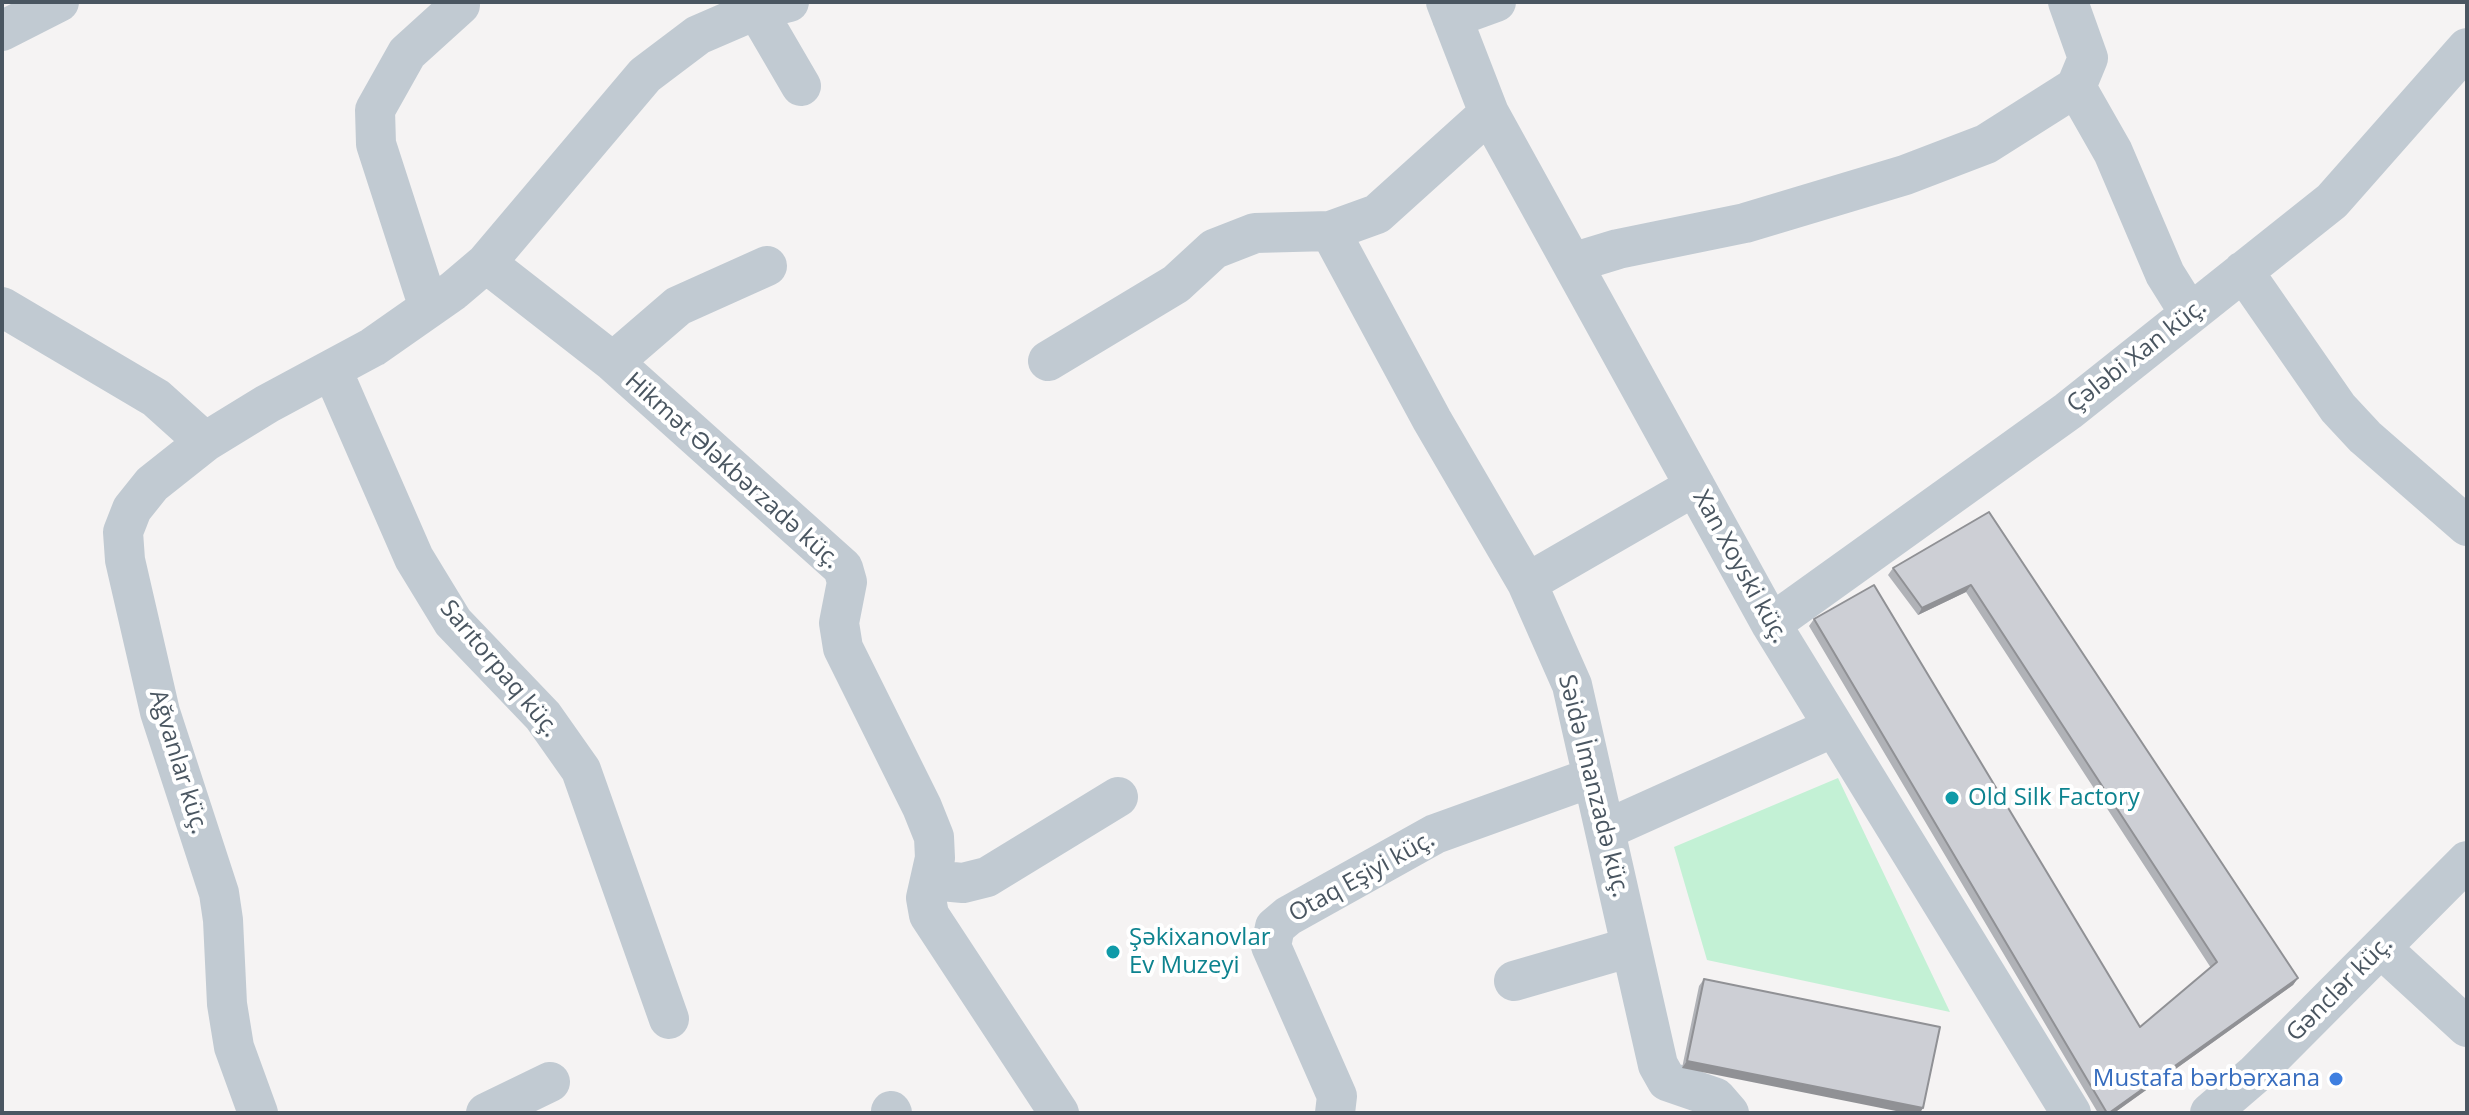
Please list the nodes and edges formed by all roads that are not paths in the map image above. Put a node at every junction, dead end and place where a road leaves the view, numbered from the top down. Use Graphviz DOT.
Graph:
graph roads {
  1 [pos="59,2"];
  2 [pos="1496,2"];
  3 [pos="2068,2"];
  4 [pos="460,5"];
  5 [pos="766,5"];
  6 [pos="1449,10"];
  7 [pos="2,31"];
  8 [pos="2467,48"];
  9 [pos="801,86"];
  10 [pos="2076,87"];
  11 [pos="1489,113"];
  12 [pos="1330,231"];
  13 [pos="486,263"];
  14 [pos="1572,263"];
  15 [pos="767,266"];
  16 [pos="2243,271"];
  17 [pos="2,307"];
  18 [pos="429,308"];
  19 [pos="2190,314"];
  20 [pos="1048,361"];
  21 [pos="613,362"];
  22 [pos="332,370"];
  23 [pos="205,442"];
  24 [pos="1695,486"];
  25 [pos="2467,526"];
  26 [pos="1527,583"];
  27 [pos="1771,624"];
  28 [pos="1834,727"];
  29 [pos="1593,777"];
  30 [pos="1118,797"];
  31 [pos="1605,830"];
  32 [pos="2467,861"];
  33 [pos="930,880"];
  34 [pos="1631,947"];
  35 [pos="2381,948"];
  36 [pos="1514,981"];
  37 [pos="669,1019"];
  38 [pos="2467,1027"];
  39 [pos="550,1082"];
  40 [pos="258,1113"];
  41 [pos="486,1113"];
  42 [pos="1059,1113"];
  43 [pos="1335,1113"];
  44 [pos="1729,1113"];
  45 [pos="2071,1113"];
  46 [pos="2210,1113"];
  1 -- 7 [label="street"];
  2 -- 6 [label="street"];
  3 -- 10 [label="street"];
  4 -- 18 [label="street"];
  5 -- 9 [label="street"];
  5 -- 13 [label="street"];
  6 -- 11 [label="street, Xan Xoyski küç."];
  8 -- 16 [label="street, Çələbi Xan küç."];
  10 -- 14 [label="street"];
  10 -- 19 [label="street"];
  11 -- 12 [label="street"];
  11 -- 14 [label="street, Xan Xoyski küç."];
  12 -- 20 [label="street"];
  12 -- 26 [label="street, Səidə İmanzadə küç."];
  13 -- 18 [label="street"];
  13 -- 21 [label="street, Hikmət Ələkbərzadə küç."];
  14 -- 24 [label="street, Xan Xoyski küç."];
  15 -- 21 [label="street"];
  16 -- 19 [label="street, Çələbi Xan küç."];
  16 -- 25 [label="street"];
  17 -- 23 [label="street"];
  18 -- 22 [label="street"];
  19 -- 27 [label="street, Çələbi Xan küç."];
  21 -- 33 [label="street, Hikmət Ələkbərzadə küç."];
  22 -- 23 [label="street"];
  22 -- 37 [label="street, Sarıtorpaq küç."];
  23 -- 40 [label="street, Ağvanlar küç."];
  24 -- 26 [label="street"];
  24 -- 27 [label="street, Xan Xoyski küç."];
  26 -- 29 [label="street, Səidə İmanzadə küç."];
  27 -- 28 [label="street, Xan Xoyski küç."];
  28 -- 31 [label="street"];
  28 -- 45 [label="street, Xan Xoyski küç."];
  29 -- 31 [label="street, Səidə İmanzadə küç."];
  29 -- 43 [label="street, Otaq Eşiyi küç."];
  30 -- 33 [label="street"];
  31 -- 34 [label="street, Səidə İmanzadə küç."];
  32 -- 35 [label="street, Gənclər küç."];
  33 -- 42 [label="street, Hikmət Ələkbərzadə küç."];
  34 -- 36 [label="street"];
  34 -- 44 [label="street, Səidə İmanzadə küç."];
  35 -- 38 [label="street"];
  35 -- 46 [label="street, Gənclər küç."];
  39 -- 41 [label="street"];
}
